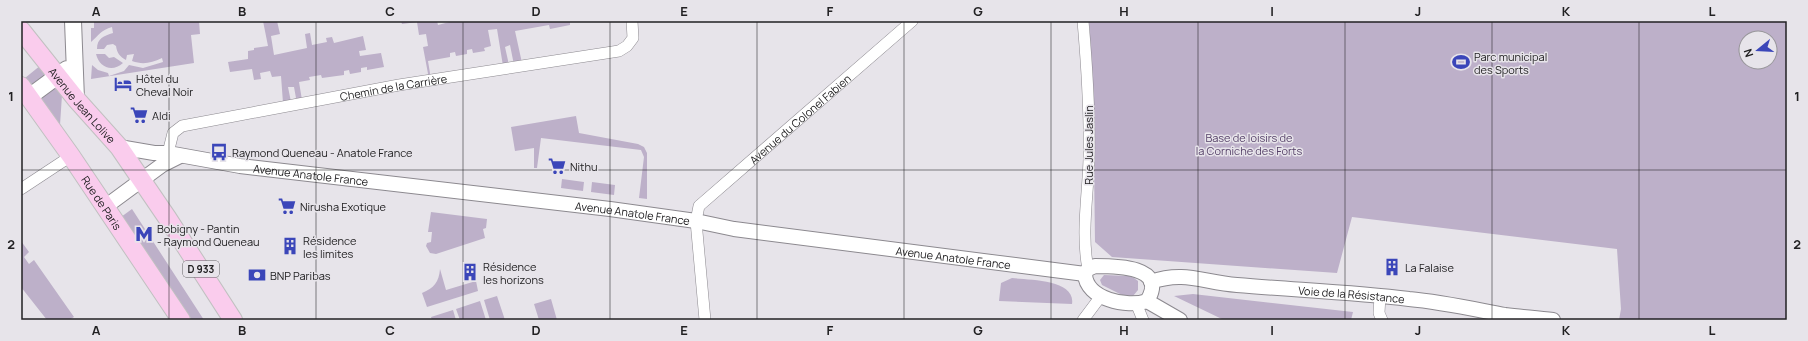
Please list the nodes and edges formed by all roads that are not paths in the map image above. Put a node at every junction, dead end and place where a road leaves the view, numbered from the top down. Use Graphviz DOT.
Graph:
graph roads {
  1 [pos="73,21"];
  2 [pos="632,21"];
  3 [pos="912,21"];
  4 [pos="1083,21"];
  5 [pos="21,30"];
  6 [pos="74,62"];
  7 [pos="57,76"];
  8 [pos="25,92"];
  9 [pos="76,99"];
  10 [pos="119,147"];
  11 [pos="174,154"];
  12 [pos="71,156"];
  13 [pos="142,180"];
  14 [pos="21,189"];
  15 [pos="105,207"];
  16 [pos="696,221"];
  17 [pos="1086,271"];
  18 [pos="1151,282"];
  19 [pos="1101,296"];
  20 [pos="1380,296"];
  21 [pos="1142,302"];
  22 [pos="1526,319"];
  23 [pos="181,320"];
  24 [pos="233,320"];
  25 [pos="705,320"];
  26 [pos="1083,320"];
  27 [pos="1143,320"];
  28 [pos="1180,320"];
  29 [pos="1382,320"];
  30 [pos="1553,320"];
  1 -- 6 [label="main road"];
  2 -- 11 [label="street, Chemin de la Carrière"];
  3 -- 16 [label="street, Avenue du Colonel Fabien"];
  4 -- 17 [label="street, Rue Jules Jaslin"];
  5 -- 7 [label="main road, Avenue Jean Lolive / D 933"];
  6 -- 7 [label="main road"];
  6 -- 9 [label="main road"];
  7 -- 8 [label="main road"];
  7 -- 9 [label="main road, Avenue Jean Lolive / D 933"];
  8 -- 12 [label="main road, Rue de Paris"];
  9 -- 10 [label="main road, Avenue Jean Lolive / D 933"];
  10 -- 11 [label="street, Avenue Anatole France"];
  10 -- 13 [label="main road, Avenue Jean Lolive / D 933"];
  11 -- 13 [label="street"];
  11 -- 16 [label="street, Avenue Anatole France"];
  12 -- 14 [label="street"];
  12 -- 15 [label="main road, Rue de Paris"];
  13 -- 15 [label="street"];
  13 -- 24 [label="main road, D 933"];
  15 -- 23 [label="main road, Rue de Paris"];
  16 -- 17 [label="street, Avenue Anatole France"];
  16 -- 25 [label="street"];
  17 -- 18 [label="street, Avenue Anatole France"];
  17 -- 19 [label="street"];
  18 -- 20 [label="street, Voie de la Résistance"];
  18 -- 21 [label="street"];
  19 -- 21 [label="street"];
  19 -- 26 [label="street"];
  20 -- 22 [label="street, Voie de la Résistance"];
  20 -- 29 [label="street"];
  21 -- 27 [label="street"];
  21 -- 28 [label="street"];
  22 -- 30 [label="street, Voie de la Résistance"];
}
